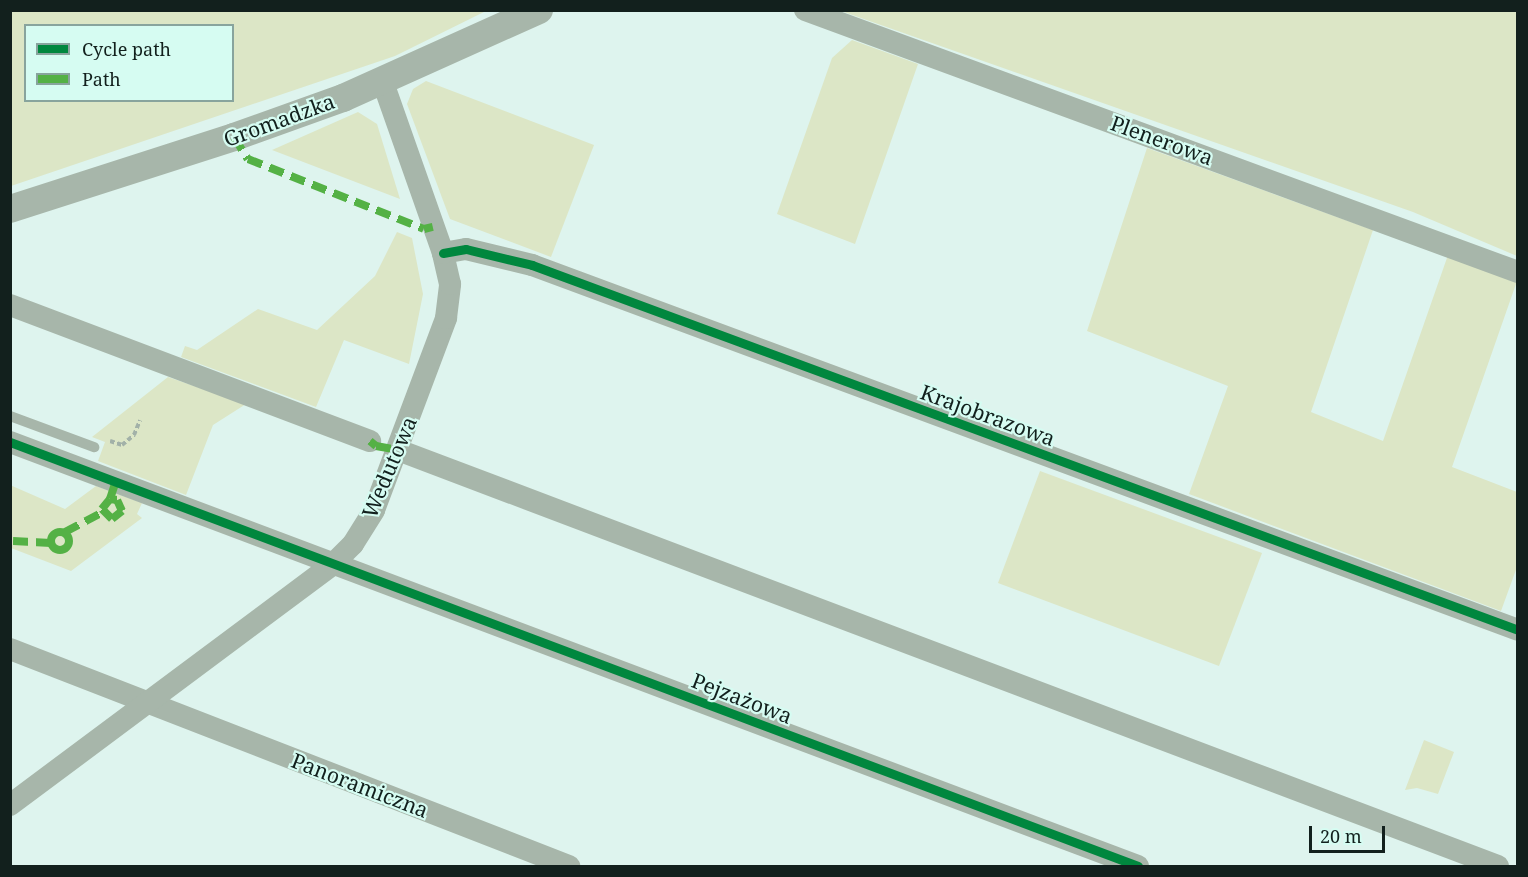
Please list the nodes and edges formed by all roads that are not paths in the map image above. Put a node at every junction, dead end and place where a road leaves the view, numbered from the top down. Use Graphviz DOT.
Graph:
graph roads {
  1 [pos="539,10"];
  2 [pos="805,10"];
  3 [pos="382,80"];
  4 [pos="10,209"];
  5 [pos="443,253"];
  6 [pos="1518,272"];
  7 [pos="10,305"];
  8 [pos="10,416"];
  9 [pos="370,441"];
  10 [pos="10,442"];
  11 [pos="94,447"];
  12 [pos="398,450"];
  13 [pos="333,564"];
  14 [pos="1518,630"];
  15 [pos="10,649"];
  16 [pos="151,704"];
  17 [pos="10,805"];
  18 [pos="569,867"];
  19 [pos="1138,867"];
  20 [pos="1498,867"];
  1 -- 3 [label="street, Gromadzka"];
  2 -- 6 [label="street, Plenerowa"];
  3 -- 4 [label="street, Gromadzka"];
  3 -- 5 [label="street, Wedutowa"];
  5 -- 12 [label="street, Wedutowa"];
  5 -- 14 [label="street, Krajobrazowa"];
  7 -- 9 [label="street"];
  8 -- 11 [label="lane"];
  10 -- 13 [label="street, Pejzażowa"];
  12 -- 13 [label="street, Wedutowa"];
  12 -- 20 [label="street"];
  13 -- 16 [label="street, Wedutowa"];
  13 -- 19 [label="street, Pejzażowa"];
  15 -- 16 [label="street, Panoramiczna"];
  16 -- 17 [label="street, Wedutowa"];
  16 -- 18 [label="street, Panoramiczna"];
}
